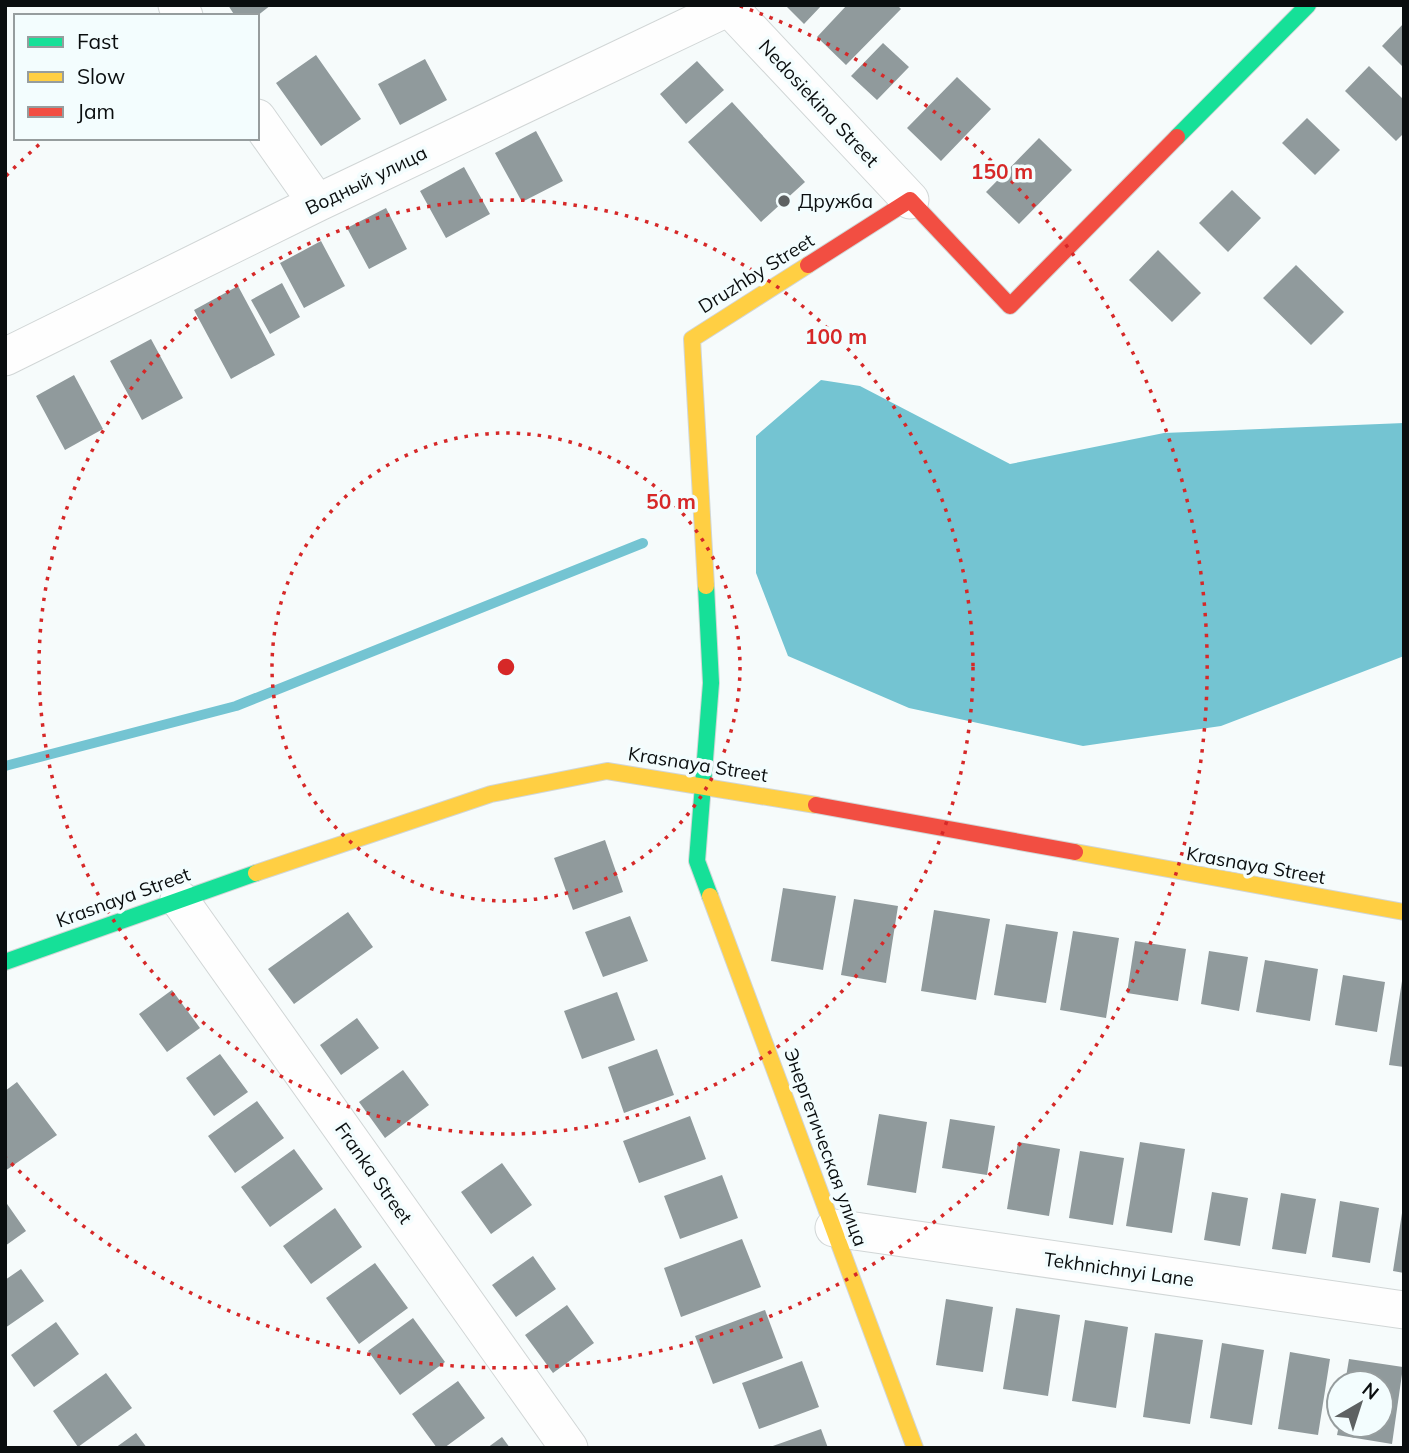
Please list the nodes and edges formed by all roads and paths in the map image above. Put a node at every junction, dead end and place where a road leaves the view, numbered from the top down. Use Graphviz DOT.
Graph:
graph roads {
  1 [pos="1308,5"];
  2 [pos="728,6"];
  3 [pos="259,121"];
  4 [pos="910,200"];
  5 [pos="317,203"];
  6 [pos="5,358"];
  7 [pos="702,784"];
  8 [pos="697,861"];
  9 [pos="179,899"];
  10 [pos="1404,912"];
  11 [pos="5,962"];
  12 [pos="834,1228"];
  13 [pos="1404,1310"];
  14 [pos="569,1448"];
  15 [pos="915,1448"];
  1 -- 4 [label="street"];
  2 -- 4 [label="street, Nedosiekina Street"];
  2 -- 5 [label="street, Водный улица"];
  3 -- 5 [label="street"];
  4 -- 7 [label="street, Druzhby Street"];
  5 -- 6 [label="street, Водный улица"];
  7 -- 8 [label="street, Druzhby Street"];
  7 -- 9 [label="street, Krasnaya Street"];
  7 -- 10 [label="street, Krasnaya Street"];
  8 -- 12 [label="street, Энергетическая улица"];
  9 -- 11 [label="street, Krasnaya Street"];
  9 -- 14 [label="street, Franka Street"];
  12 -- 13 [label="street, Tekhnichnyi Lane"];
  12 -- 15 [label="street, Энергетическая улица"];
}
